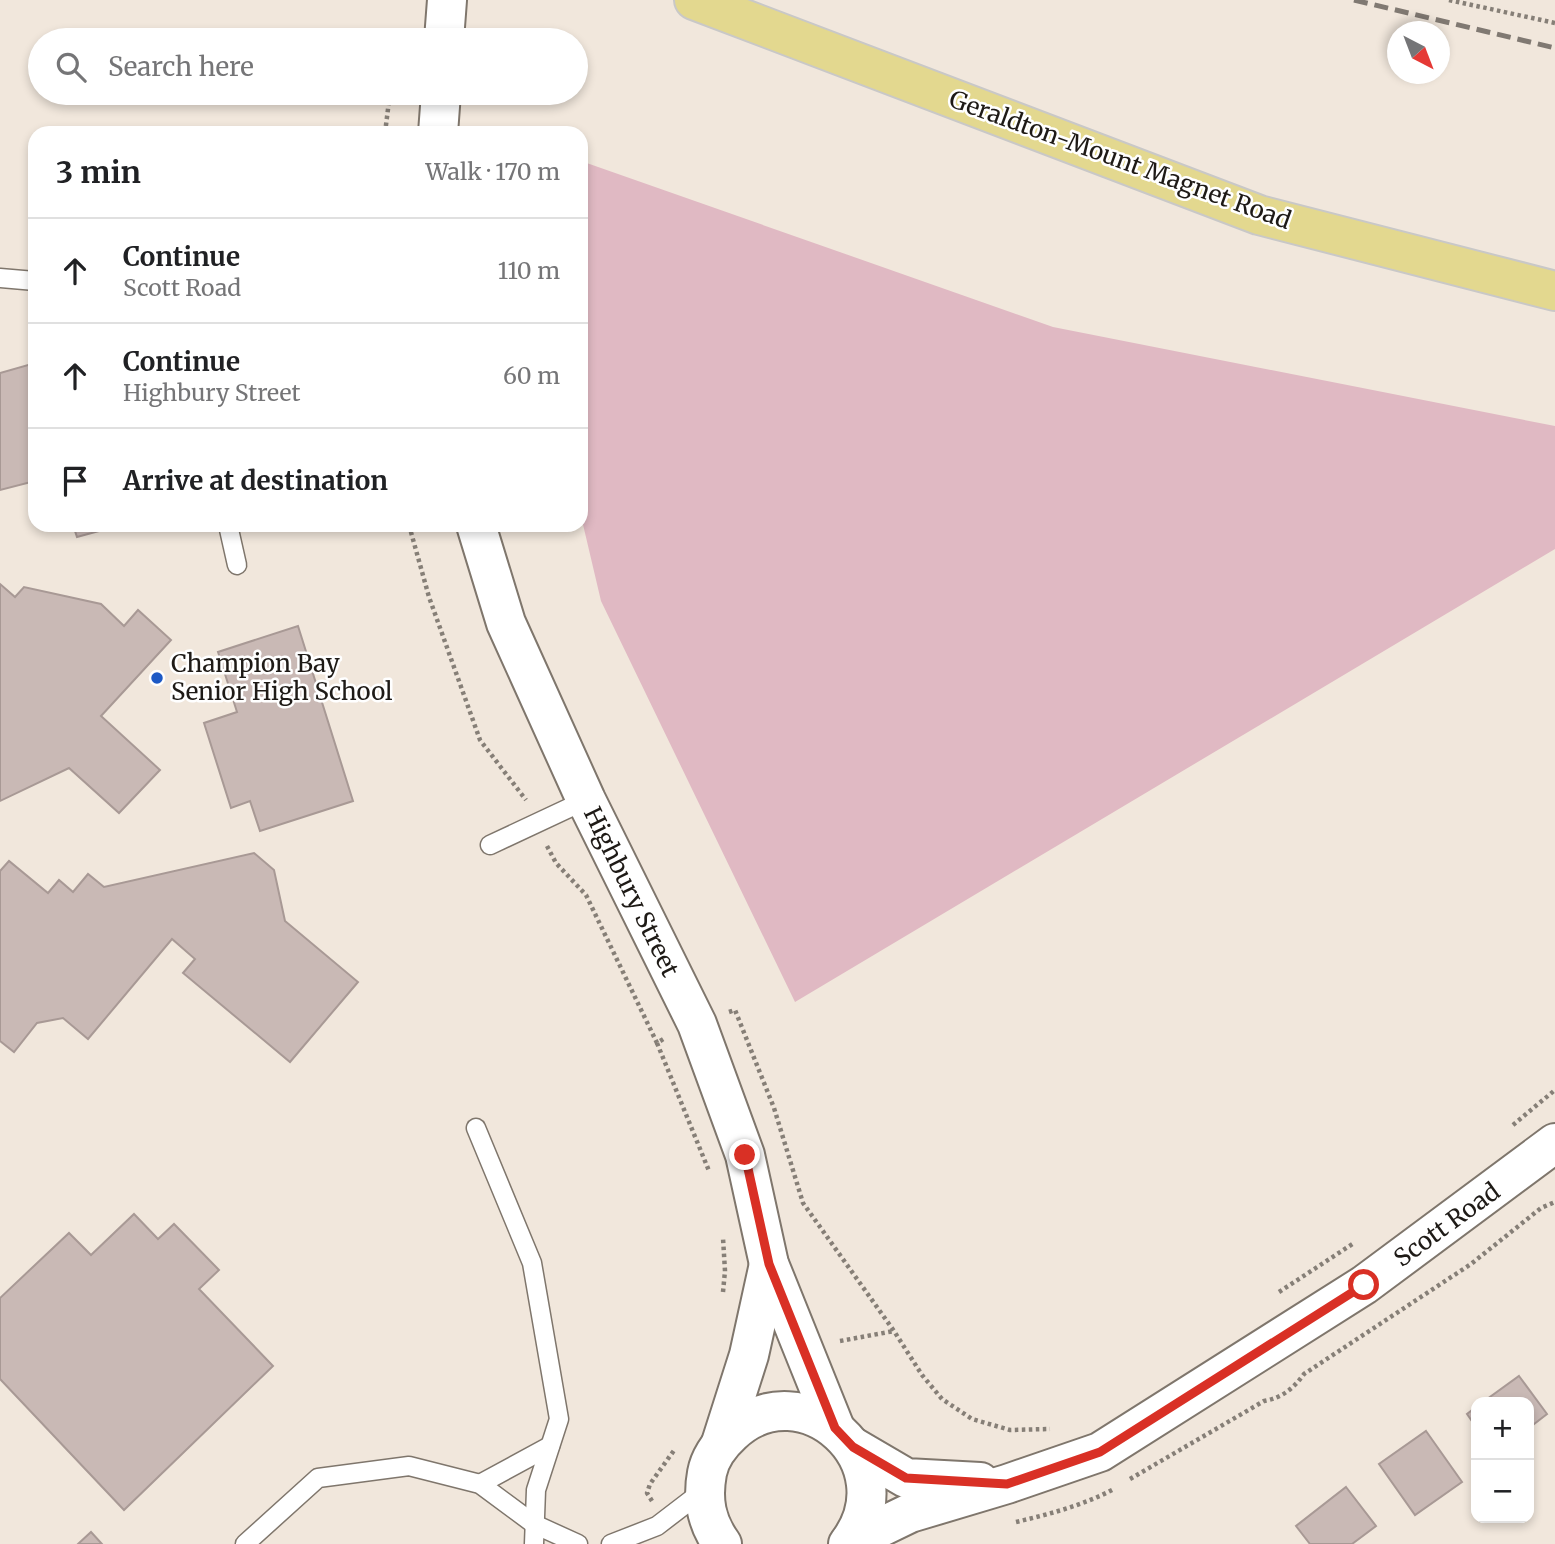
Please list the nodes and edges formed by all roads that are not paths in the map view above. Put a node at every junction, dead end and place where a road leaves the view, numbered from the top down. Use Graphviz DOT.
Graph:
graph roads {
  1 [pos="447,0"];
  2 [pos="694,0"];
  3 [pos="445,28"];
  4 [pos="440,105"];
  5 [pos="439,126"];
  6 [pos="0,278"];
  7 [pos="28,280"];
  8 [pos="1555,291"];
  9 [pos="230,532"];
  10 [pos="478,532"];
  11 [pos="237,565"];
  12 [pos="586,800"];
  13 [pos="490,845"];
  14 [pos="476,1128"];
  15 [pos="1555,1143"];
  16 [pos="769,1264"];
  17 [pos="844,1437"];
  18 [pos="721,1443"];
  19 [pos="550,1446"];
  20 [pos="480,1484"];
  21 [pos="1007,1484"];
  22 [pos="704,1490"];
  23 [pos="534,1524"];
  24 [pos="849,1543"];
  25 [pos="245,1544"];
  26 [pos="534,1544"];
  27 [pos="578,1544"];
  28 [pos="611,1544"];
  29 [pos="723,1544"];
  1 -- 3 [label="street"];
  2 -- 8 [label="highway, Geraldton-Mount Magnet Road"];
  4 -- 5 [label="street"];
  6 -- 7 [label="lane"];
  9 -- 11 [label="lane"];
  10 -- 12 [label="street, Highbury Street"];
  12 -- 13 [label="lane"];
  12 -- 16 [label="street, Highbury Street"];
  14 -- 19 [label="lane"];
  15 -- 21 [label="street, Scott Road"];
  16 -- 17 [label="street, Highbury Street"];
  16 -- 18 [label="street, Highbury Street"];
  17 -- 18 [label="street, Scott Road"];
  17 -- 21 [label="street, Scott Road"];
  17 -- 24 [label="street, Highbury Street"];
  18 -- 22 [label="street, Highbury Street"];
  19 -- 20 [label="lane"];
  19 -- 23 [label="lane"];
  20 -- 23 [label="lane"];
  20 -- 25 [label="lane"];
  21 -- 24 [label="street, Scott Road"];
  22 -- 28 [label="lane"];
  22 -- 29 [label="street"];
  23 -- 26 [label="lane"];
  23 -- 27 [label="lane"];
}
